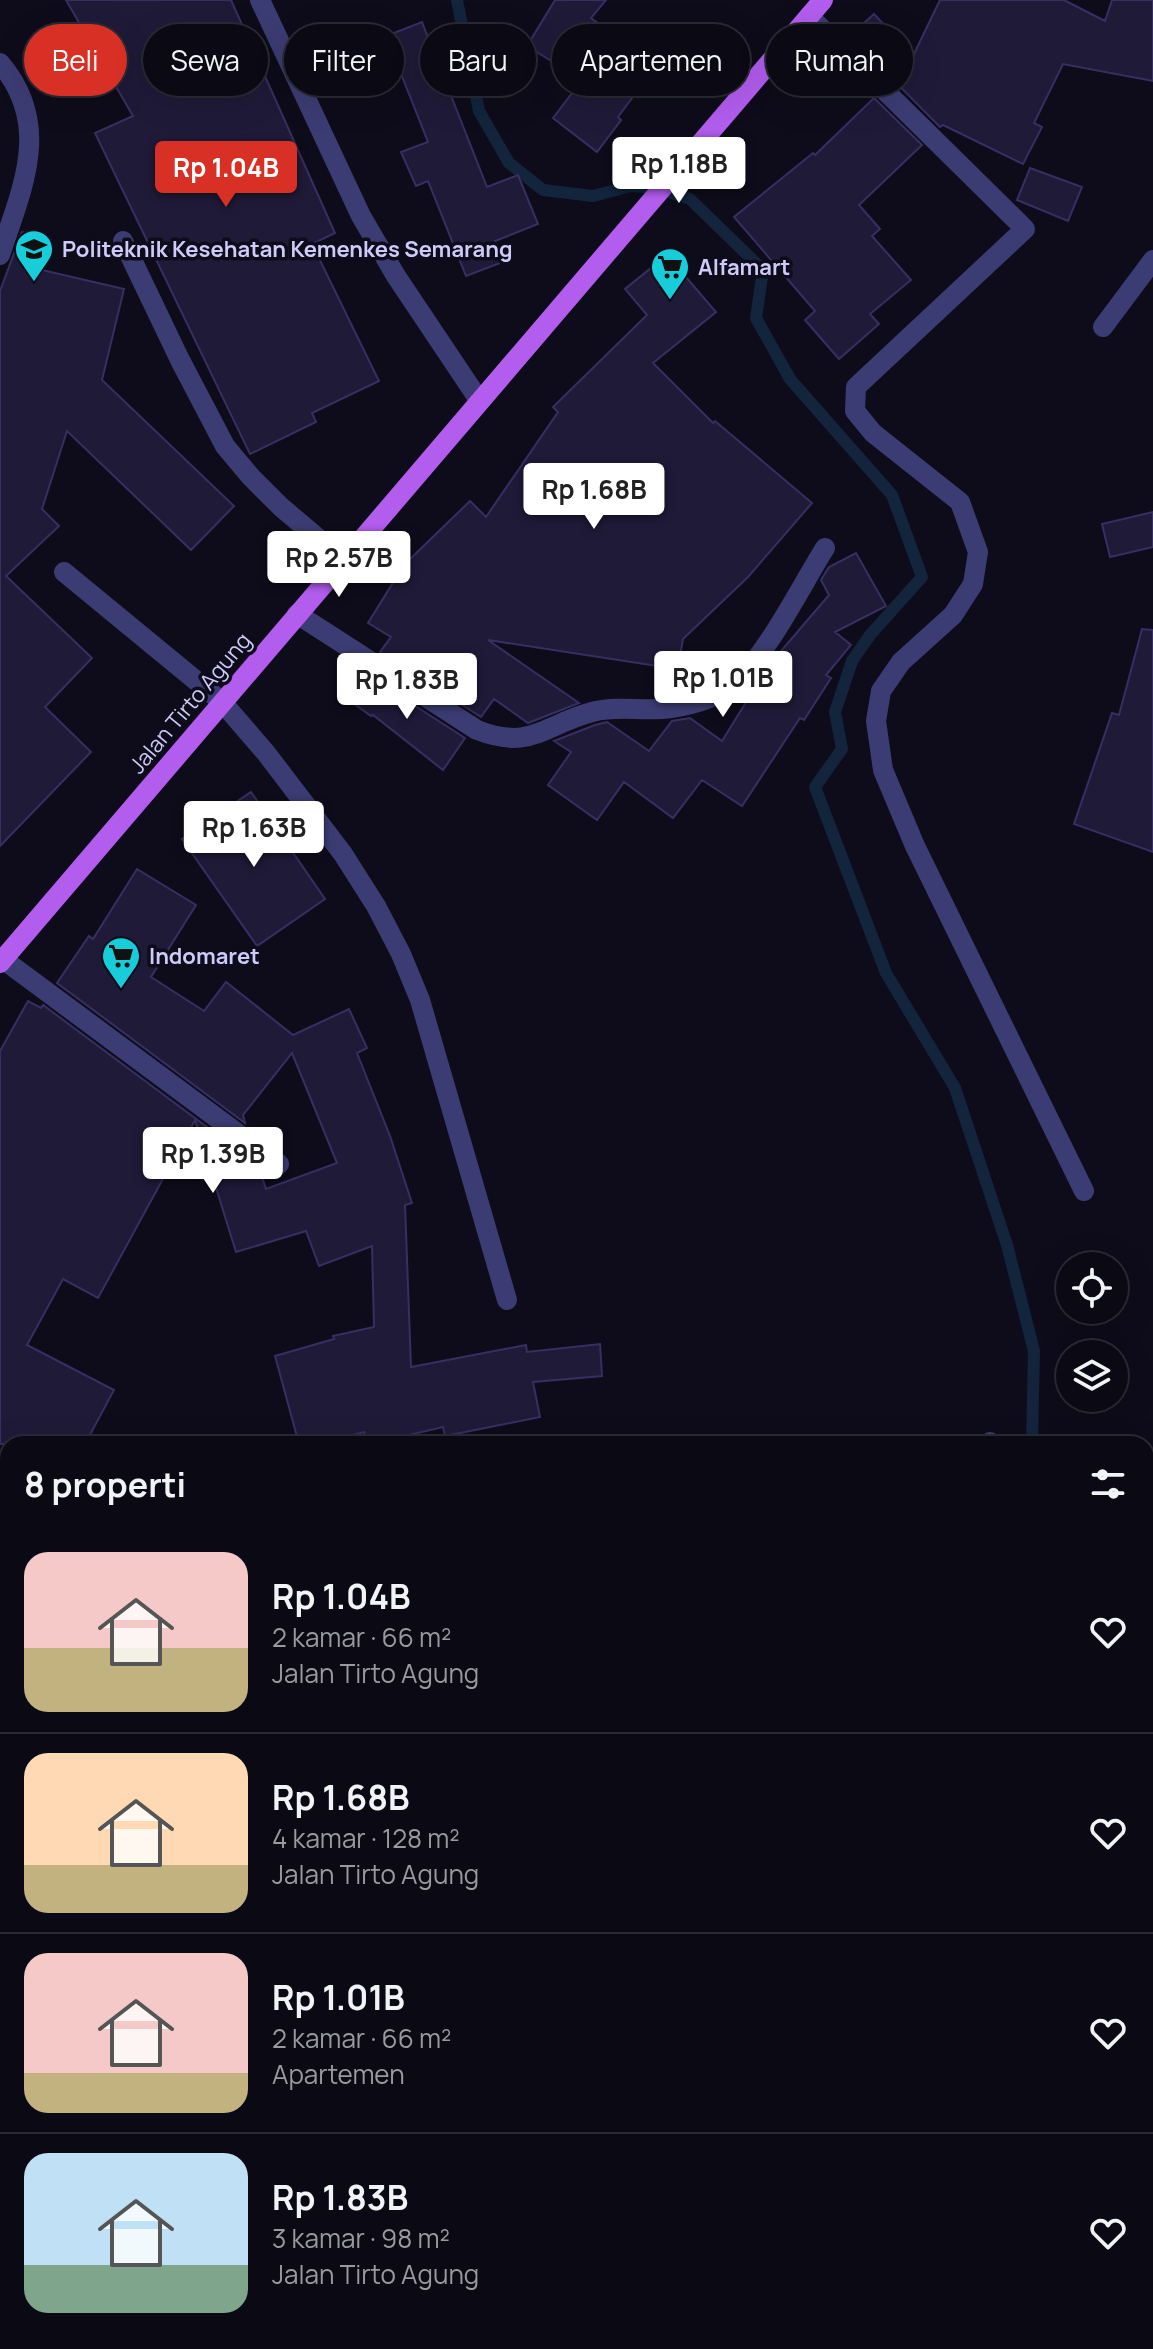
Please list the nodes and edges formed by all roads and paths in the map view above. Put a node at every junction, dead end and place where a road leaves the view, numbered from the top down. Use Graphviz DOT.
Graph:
graph roads {
  1 [pos="260,0"];
  2 [pos="816,8"];
  3 [pos="0,63"];
  4 [pos="123,241"];
  5 [pos="0,255"];
  6 [pos="1153,260"];
  7 [pos="1103,327"];
  8 [pos="479,400"];
  9 [pos="825,548"];
  10 [pos="345,561"];
  11 [pos="64,572"];
  12 [pos="297,614"];
  13 [pos="222,702"];
  14 [pos="1,960"];
  15 [pos="279,1164"];
  16 [pos="1084,1191"];
  17 [pos="507,1300"];
  1 -- 8 [label="street"];
  2 -- 8 [label="main road, Jalan Tirto Agung"];
  2 -- 16 [label="street"];
  3 -- 5 [label="street"];
  4 -- 10 [label="street"];
  6 -- 7 [label="street"];
  8 -- 10 [label="main road, Jalan Tirto Agung"];
  9 -- 12 [label="street"];
  10 -- 12 [label="main road, Jalan Tirto Agung"];
  11 -- 13 [label="street"];
  12 -- 13 [label="main road, Jalan Tirto Agung"];
  13 -- 14 [label="main road, Jalan Tirto Agung"];
  13 -- 17 [label="street"];
  14 -- 15 [label="street"];
}
